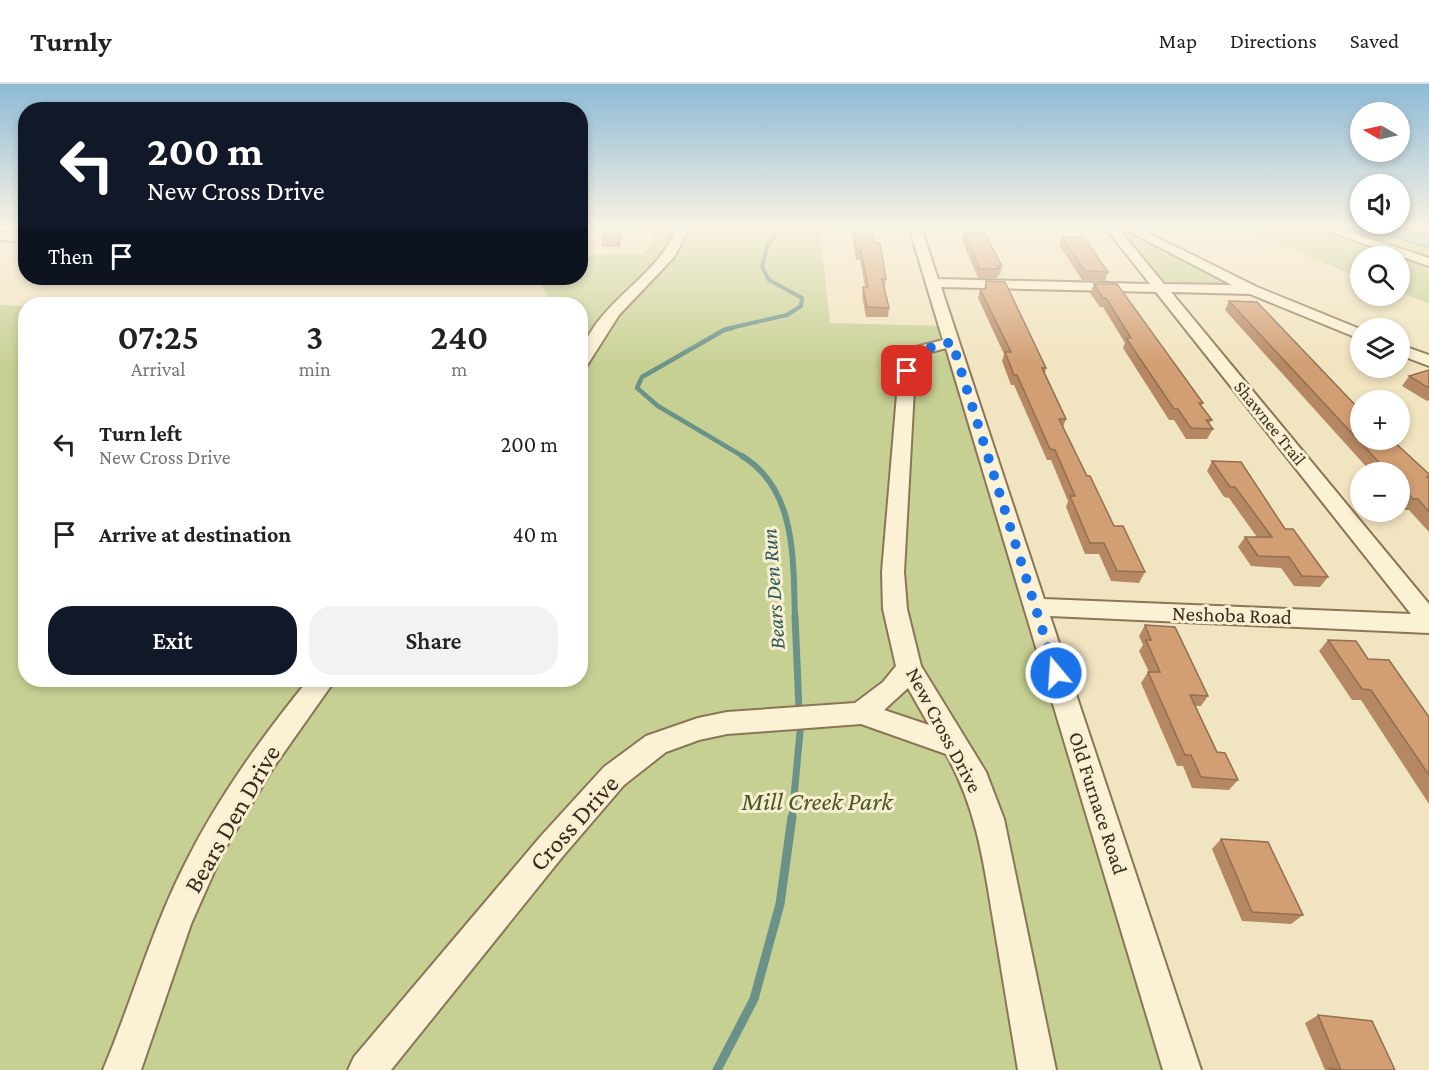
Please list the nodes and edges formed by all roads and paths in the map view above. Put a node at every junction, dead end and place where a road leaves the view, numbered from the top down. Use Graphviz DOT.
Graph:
graph roads {
  1 [pos="651,273"];
  2 [pos="930,273"];
  3 [pos="1148,273"];
  4 [pos="1218,273"];
  5 [pos="933,283"];
  6 [pos="1160,288"];
  7 [pos="1252,290"];
  8 [pos="1350,330"];
  9 [pos="952,342"];
  10 [pos="588,352"];
  11 [pos="1410,354"];
  12 [pos="1429,362"];
  13 [pos="1035,607"];
  14 [pos="1429,622"];
  15 [pos="909,668"];
  16 [pos="317,687"];
  17 [pos="861,713"];
  18 [pos="955,746"];
  19 [pos="122,1070"];
  20 [pos="367,1070"];
  21 [pos="1037,1070"];
  22 [pos="1182,1070"];
  1 -- 10 [label="street"];
  2 -- 5 [label="street, Old Furnace Road"];
  3 -- 6 [label="street, Shawnee Trail"];
  4 -- 7 [label="street"];
  5 -- 6 [label="street"];
  5 -- 9 [label="street, Old Furnace Road"];
  6 -- 7 [label="street"];
  6 -- 14 [label="street, Shawnee Trail"];
  7 -- 8 [label="street"];
  9 -- 13 [label="street, Old Furnace Road"];
  9 -- 15 [label="street, New Cross Drive"];
  11 -- 12 [label="street"];
  13 -- 14 [label="street, Neshoba Road"];
  13 -- 22 [label="street, Old Furnace Road"];
  15 -- 17 [label="street"];
  15 -- 18 [label="street, New Cross Drive"];
  16 -- 19 [label="street, Bears Den Drive"];
  17 -- 18 [label="street, Cross Drive"];
  17 -- 20 [label="street, Cross Drive"];
  18 -- 21 [label="street, New Cross Drive"];
}
